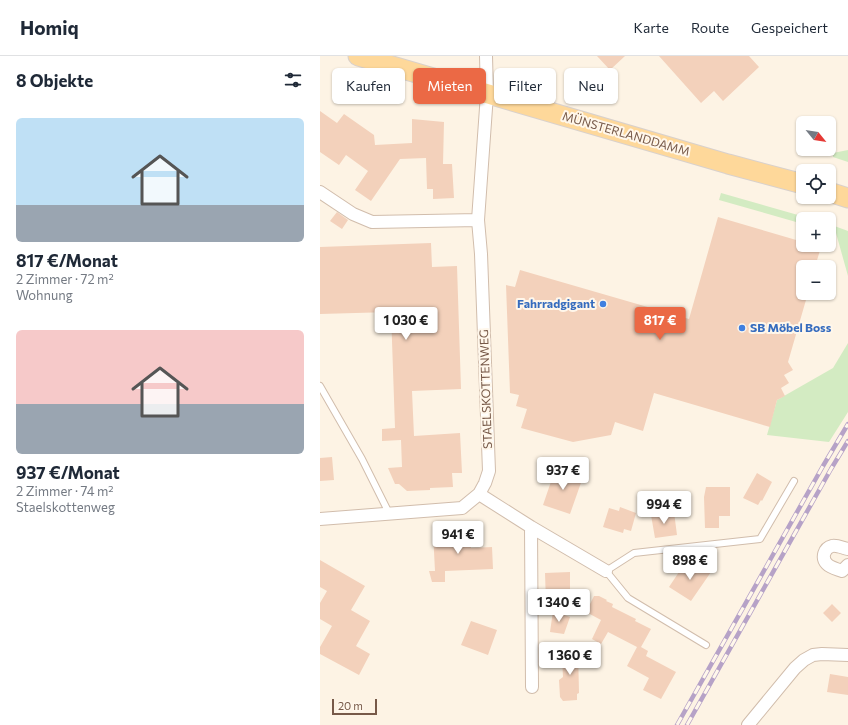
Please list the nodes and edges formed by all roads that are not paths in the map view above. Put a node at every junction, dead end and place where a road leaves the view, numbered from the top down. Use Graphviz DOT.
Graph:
graph roads {
  1 [pos="358,56"];
  2 [pos="486,56"];
  3 [pos="487,94"];
  4 [pos="796,182"];
  5 [pos="320,192"];
  6 [pos="836,194"];
  7 [pos="848,198"];
  8 [pos="478,220"];
  9 [pos="320,386"];
  10 [pos="794,481"];
  11 [pos="479,494"];
  12 [pos="389,514"];
  13 [pos="320,519"];
  14 [pos="531,527"];
  15 [pos="848,549"];
  16 [pos="848,565"];
  17 [pos="606,571"];
  18 [pos="706,645"];
  19 [pos="848,655"];
  20 [pos="532,687"];
  21 [pos="748,725"];
  1 -- 3 [label="main road, MÜNSTERLANDDAMM"];
  2 -- 3 [label="street, STAELSKOTTENWEG"];
  3 -- 4 [label="main road, MÜNSTERLANDDAMM"];
  3 -- 8 [label="street, STAELSKOTTENWEG"];
  5 -- 8 [label="street"];
  6 -- 7 [label="main road"];
  8 -- 11 [label="street, STAELSKOTTENWEG"];
  9 -- 12 [label="lane"];
  10 -- 17 [label="lane"];
  11 -- 12 [label="street"];
  11 -- 14 [label="street"];
  12 -- 13 [label="street"];
  14 -- 17 [label="street"];
  14 -- 20 [label="street"];
  15 -- 16 [label="street"];
  17 -- 18 [label="lane"];
  19 -- 21 [label="street"];
}
